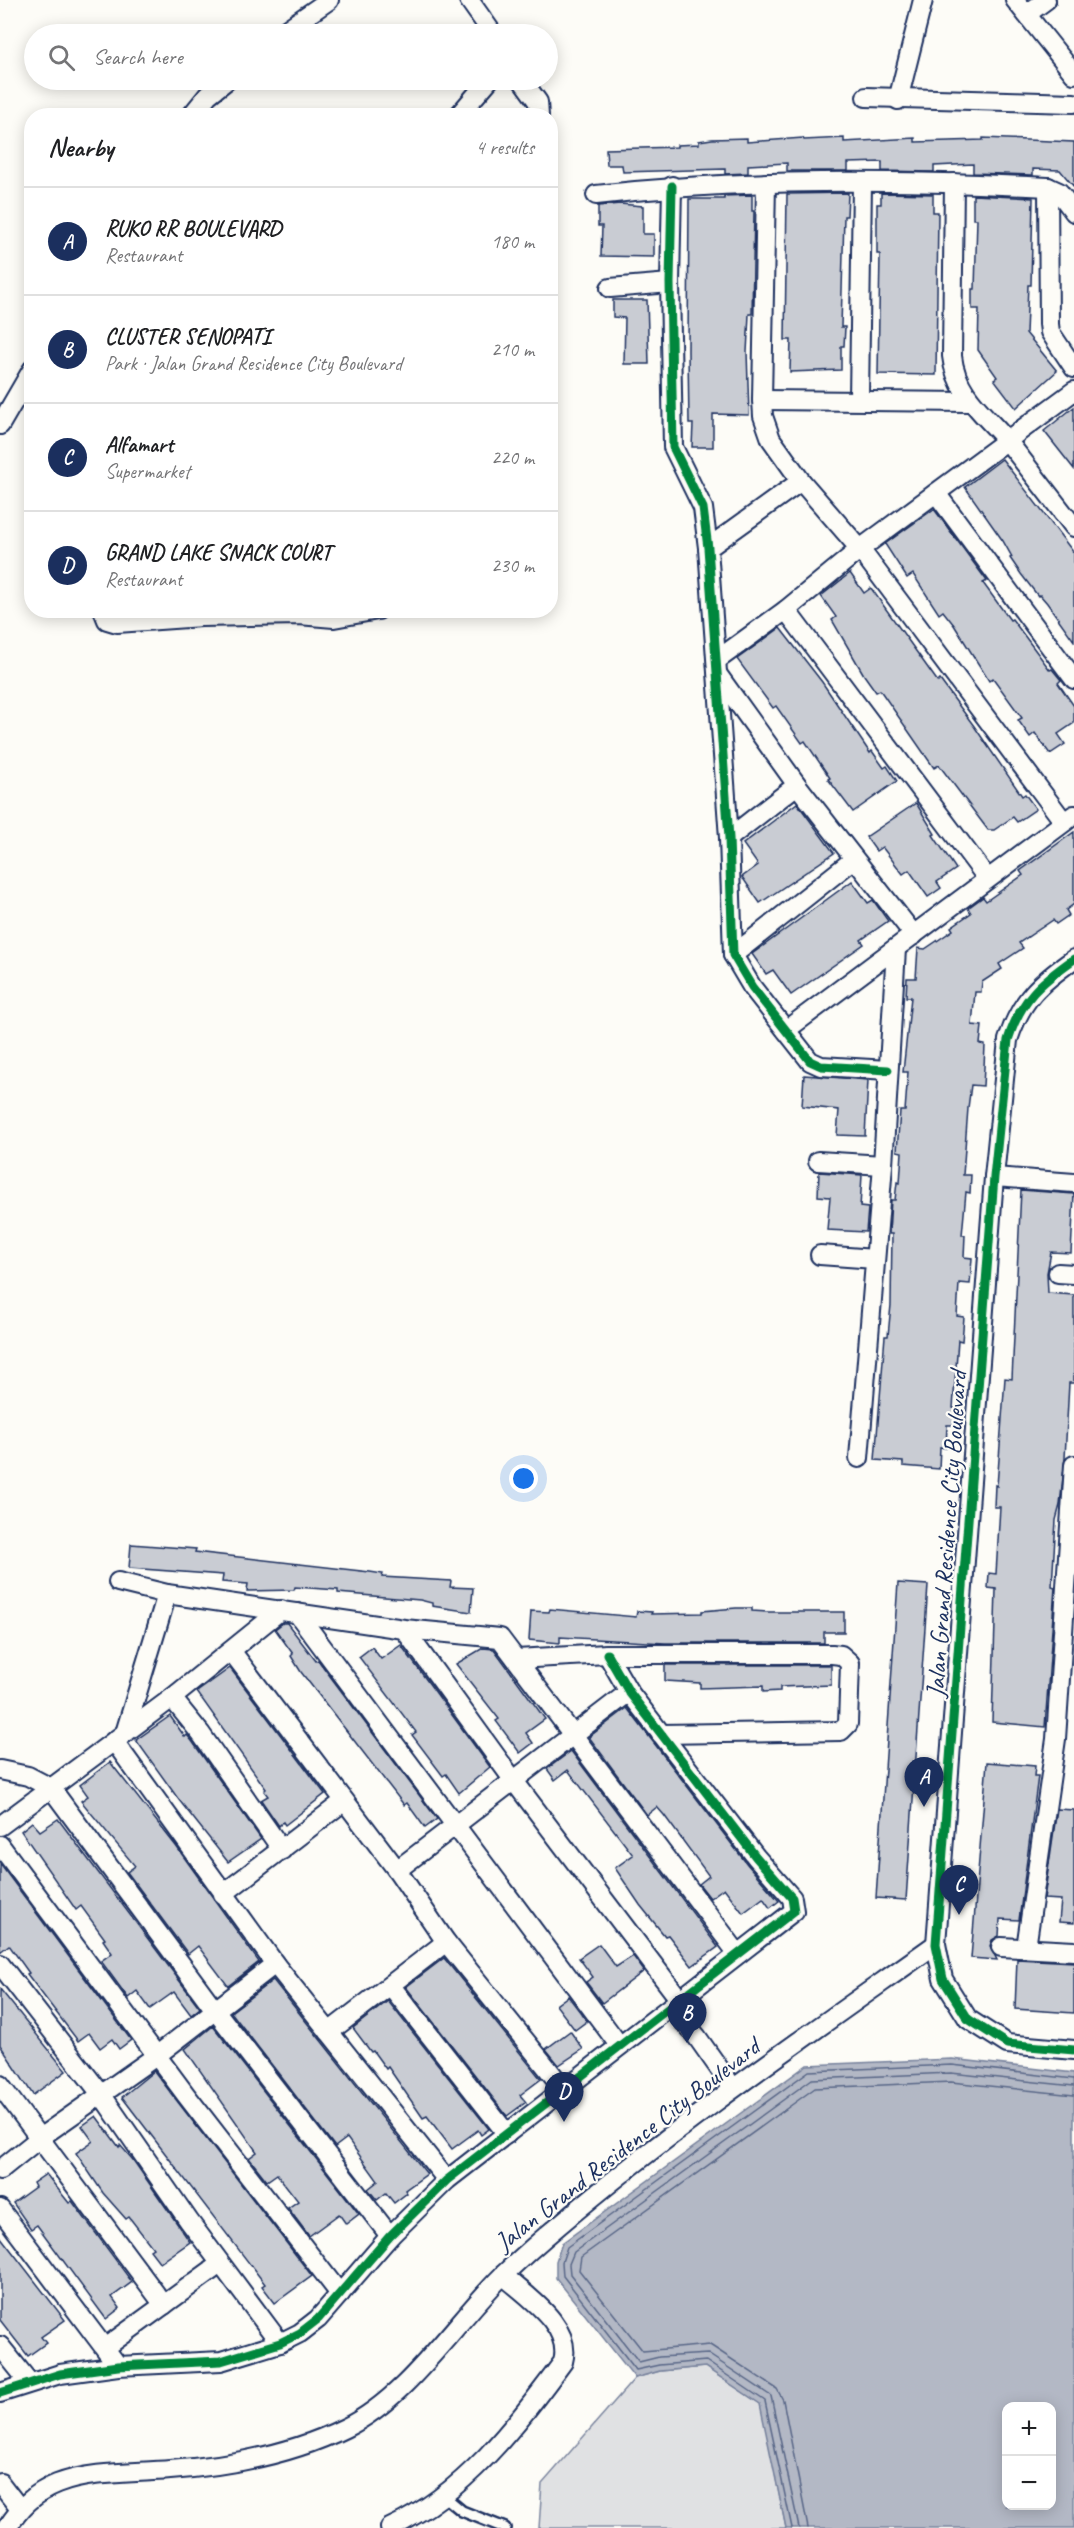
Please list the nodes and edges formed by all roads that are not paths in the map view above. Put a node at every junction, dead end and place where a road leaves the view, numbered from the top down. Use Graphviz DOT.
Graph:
graph roads {
  1 [pos="329,0"];
  2 [pos="470,0"];
  3 [pos="923,0"];
  4 [pos="1046,0"];
  5 [pos="1021,7"];
  6 [pos="294,24"];
  7 [pos="486,24"];
  8 [pos="1074,74"];
  9 [pos="214,90"];
  10 [pos="480,90"];
  11 [pos="529,90"];
  12 [pos="866,97"];
  13 [pos="898,100"];
  14 [pos="1074,103"];
  15 [pos="197,108"];
  16 [pos="465,108"];
  17 [pos="538,108"];
  18 [pos="766,183"];
  19 [pos="862,183"];
  20 [pos="954,183"];
  21 [pos="672,186"];
  22 [pos="1047,188"];
  23 [pos="596,195"];
  24 [pos="1074,212"];
  25 [pos="670,283"];
  26 [pos="610,288"];
  27 [pos="1074,368"];
  28 [pos="24,384"];
  29 [pos="1074,391"];
  30 [pos="762,399"];
  31 [pos="859,399"];
  32 [pos="970,402"];
  33 [pos="0,425"];
  34 [pos="1007,441"];
  35 [pos="801,481"];
  36 [pos="936,493"];
  37 [pos="1074,527"];
  38 [pos="708,548"];
  39 [pos="860,549"];
  40 [pos="786,610"];
  41 [pos="106,618"];
  42 [pos="163,618"];
  43 [pos="717,667"];
  44 [pos="1074,680"];
  45 [pos="796,785"];
  46 [pos="1069,819"];
  47 [pos="729,838"];
  48 [pos="853,860"];
  49 [pos="987,878"];
  50 [pos="914,935"];
  51 [pos="896,949"];
  52 [pos="733,955"];
  53 [pos="1074,958"];
  54 [pos="786,1030"];
  55 [pos="888,1070"];
  56 [pos="818,1161"];
  57 [pos="883,1165"];
  58 [pos="994,1177"];
  59 [pos="1074,1183"];
  60 [pos="820,1255"];
  61 [pos="875,1259"];
  62 [pos="859,1458"];
  63 [pos="1074,1465"];
  64 [pos="1073,1496"];
  65 [pos="118,1582"];
  66 [pos="167,1594"];
  67 [pos="289,1612"];
  68 [pos="404,1629"];
  69 [pos="232,1652"];
  70 [pos="607,1654"];
  71 [pos="516,1659"];
  72 [pos="629,1692"];
  73 [pos="172,1698"];
  74 [pos="661,1734"];
  75 [pos="572,1736"];
  76 [pos="120,1737"];
  77 [pos="1065,1740"];
  78 [pos="0,1770"];
  79 [pos="514,1781"];
  80 [pos="51,1788"];
  81 [pos="343,1802"];
  82 [pos="0,1826"];
  83 [pos="456,1827"];
  84 [pos="0,1845"];
  85 [pos="282,1850"];
  86 [pos="397,1870"];
  87 [pos="223,1894"];
  88 [pos="446,1942"];
  89 [pos="936,1944"];
  90 [pos="1001,1947"];
  91 [pos="1026,1948"];
  92 [pos="1074,1951"];
  93 [pos="738,1954"];
  94 [pos="0,1964"];
  95 [pos="275,1964"];
  96 [pos="391,1986"];
  97 [pos="676,2004"];
  98 [pos="215,2010"];
  99 [pos="329,2032"];
  100 [pos="619,2045"];
  101 [pos="1074,2050"];
  102 [pos="156,2056"];
  103 [pos="0,2085"];
  104 [pos="733,2088"];
  105 [pos="564,2089"];
  106 [pos="101,2094"];
  107 [pos="507,2134"];
  108 [pos="41,2137"];
  109 [pos="0,2170"];
  110 [pos="447,2180"];
  111 [pos="0,2209"];
  112 [pos="390,2236"];
  113 [pos="220,2264"];
  114 [pos="503,2275"];
  115 [pos="340,2294"];
  116 [pos="164,2305"];
  117 [pos="280,2343"];
  118 [pos="0,2346"];
  119 [pos="106,2347"];
  120 [pos="118,2366"];
  121 [pos="29,2382"];
  122 [pos="0,2393"];
  123 [pos="0,2483"];
  124 [pos="444,2496"];
  125 [pos="20,2508"];
  126 [pos="7,2528"];
  127 [pos="390,2528"];
  128 [pos="505,2528"];
  1 -- 6 [label="street"];
  2 -- 7 [label="street"];
  3 -- 13 [label="street"];
  4 -- 5 [label="street"];
  5 -- 8 [label="street"];
  9 -- 15 [label="street"];
  10 -- 16 [label="street"];
  11 -- 17 [label="street"];
  12 -- 13 [label="street"];
  13 -- 14 [label="street"];
  18 -- 19 [label="street"];
  18 -- 21 [label="street"];
  18 -- 30 [label="street"];
  19 -- 20 [label="street"];
  19 -- 31 [label="street"];
  20 -- 22 [label="street"];
  20 -- 32 [label="street"];
  21 -- 23 [label="street"];
  21 -- 25 [label="street"];
  22 -- 24 [label="street"];
  22 -- 27 [label="street"];
  25 -- 26 [label="street"];
  25 -- 38 [label="street"];
  28 -- 33 [label="street"];
  29 -- 34 [label="street"];
  30 -- 31 [label="street"];
  30 -- 35 [label="street"];
  31 -- 32 [label="street"];
  32 -- 34 [label="street"];
  34 -- 36 [label="street"];
  34 -- 37 [label="street"];
  35 -- 38 [label="street"];
  35 -- 39 [label="street"];
  36 -- 39 [label="street"];
  36 -- 44 [label="street"];
  38 -- 43 [label="street"];
  39 -- 40 [label="street"];
  39 -- 46 [label="street"];
  40 -- 43 [label="street"];
  40 -- 49 [label="street"];
  41 -- 42 [label="street"];
  43 -- 45 [label="street"];
  43 -- 47 [label="street"];
  45 -- 47 [label="street"];
  45 -- 48 [label="street"];
  46 -- 49 [label="street"];
  47 -- 52 [label="street"];
  48 -- 50 [label="street"];
  48 -- 52 [label="street"];
  49 -- 50 [label="street"];
  50 -- 51 [label="street"];
  51 -- 54 [label="street"];
  51 -- 55 [label="street"];
  52 -- 54 [label="street"];
  53 -- 58 [label="street, Jalan Grand Residence City Boulevard"];
  54 -- 55 [label="street"];
  55 -- 57 [label="street"];
  56 -- 57 [label="street"];
  57 -- 61 [label="street"];
  58 -- 59 [label="street"];
  58 -- 89 [label="street, Jalan Grand Residence City Boulevard"];
  60 -- 61 [label="street"];
  61 -- 62 [label="street"];
  63 -- 64 [label="street"];
  64 -- 77 [label="street"];
  65 -- 66 [label="street"];
  66 -- 67 [label="street"];
  66 -- 76 [label="street"];
  67 -- 68 [label="street"];
  67 -- 69 [label="street"];
  67 -- 83 [label="street"];
  68 -- 71 [label="street"];
  68 -- 79 [label="street"];
  69 -- 73 [label="street"];
  69 -- 81 [label="street"];
  70 -- 71 [label="street"];
  70 -- 72 [label="street"];
  70 -- 74 [label="street"];
  71 -- 75 [label="street"];
  72 -- 74 [label="street"];
  72 -- 75 [label="street"];
  73 -- 76 [label="street"];
  73 -- 85 [label="street"];
  74 -- 93 [label="street"];
  75 -- 79 [label="street"];
  75 -- 93 [label="street"];
  76 -- 80 [label="street"];
  76 -- 87 [label="street"];
  77 -- 91 [label="street"];
  78 -- 80 [label="street"];
  79 -- 83 [label="street"];
  79 -- 97 [label="street"];
  80 -- 82 [label="street"];
  80 -- 98 [label="street"];
  81 -- 85 [label="street"];
  81 -- 86 [label="street"];
  83 -- 86 [label="street"];
  83 -- 100 [label="street"];
  84 -- 102 [label="street"];
  85 -- 87 [label="street"];
  86 -- 88 [label="street"];
  87 -- 95 [label="street"];
  88 -- 96 [label="street"];
  88 -- 105 [label="street"];
  89 -- 101 [label="street, Jalan Grand Residence City Boulevard"];
  89 -- 104 [label="street, Jalan Grand Residence City Boulevard"];
  90 -- 91 [label="street"];
  91 -- 92 [label="street"];
  93 -- 97 [label="street"];
  94 -- 106 [label="street"];
  95 -- 98 [label="street"];
  95 -- 99 [label="street"];
  96 -- 99 [label="street"];
  96 -- 107 [label="street"];
  97 -- 100 [label="street"];
  97 -- 104 [label="street"];
  98 -- 102 [label="street"];
  98 -- 112 [label="street"];
  99 -- 110 [label="street"];
  100 -- 105 [label="street"];
  102 -- 106 [label="street"];
  102 -- 115 [label="street"];
  103 -- 108 [label="street"];
  104 -- 114 [label="street, Jalan Grand Residence City Boulevard"];
  105 -- 107 [label="street"];
  106 -- 108 [label="street"];
  106 -- 113 [label="street"];
  107 -- 110 [label="street"];
  108 -- 109 [label="street"];
  108 -- 116 [label="street"];
  110 -- 112 [label="street"];
  111 -- 119 [label="street"];
  112 -- 115 [label="street"];
  113 -- 116 [label="street"];
  113 -- 117 [label="street"];
  114 -- 124 [label="street"];
  114 -- 125 [label="street, Jalan Grand Residence City Boulevard"];
  115 -- 117 [label="street"];
  116 -- 119 [label="street"];
  117 -- 120 [label="street"];
  118 -- 121 [label="street"];
  119 -- 120 [label="street"];
  120 -- 121 [label="street"];
  121 -- 122 [label="street"];
  123 -- 125 [label="street"];
  124 -- 127 [label="street"];
  124 -- 128 [label="lane"];
  125 -- 126 [label="street, Jalan Grand Residence City Boulevard"];
}
